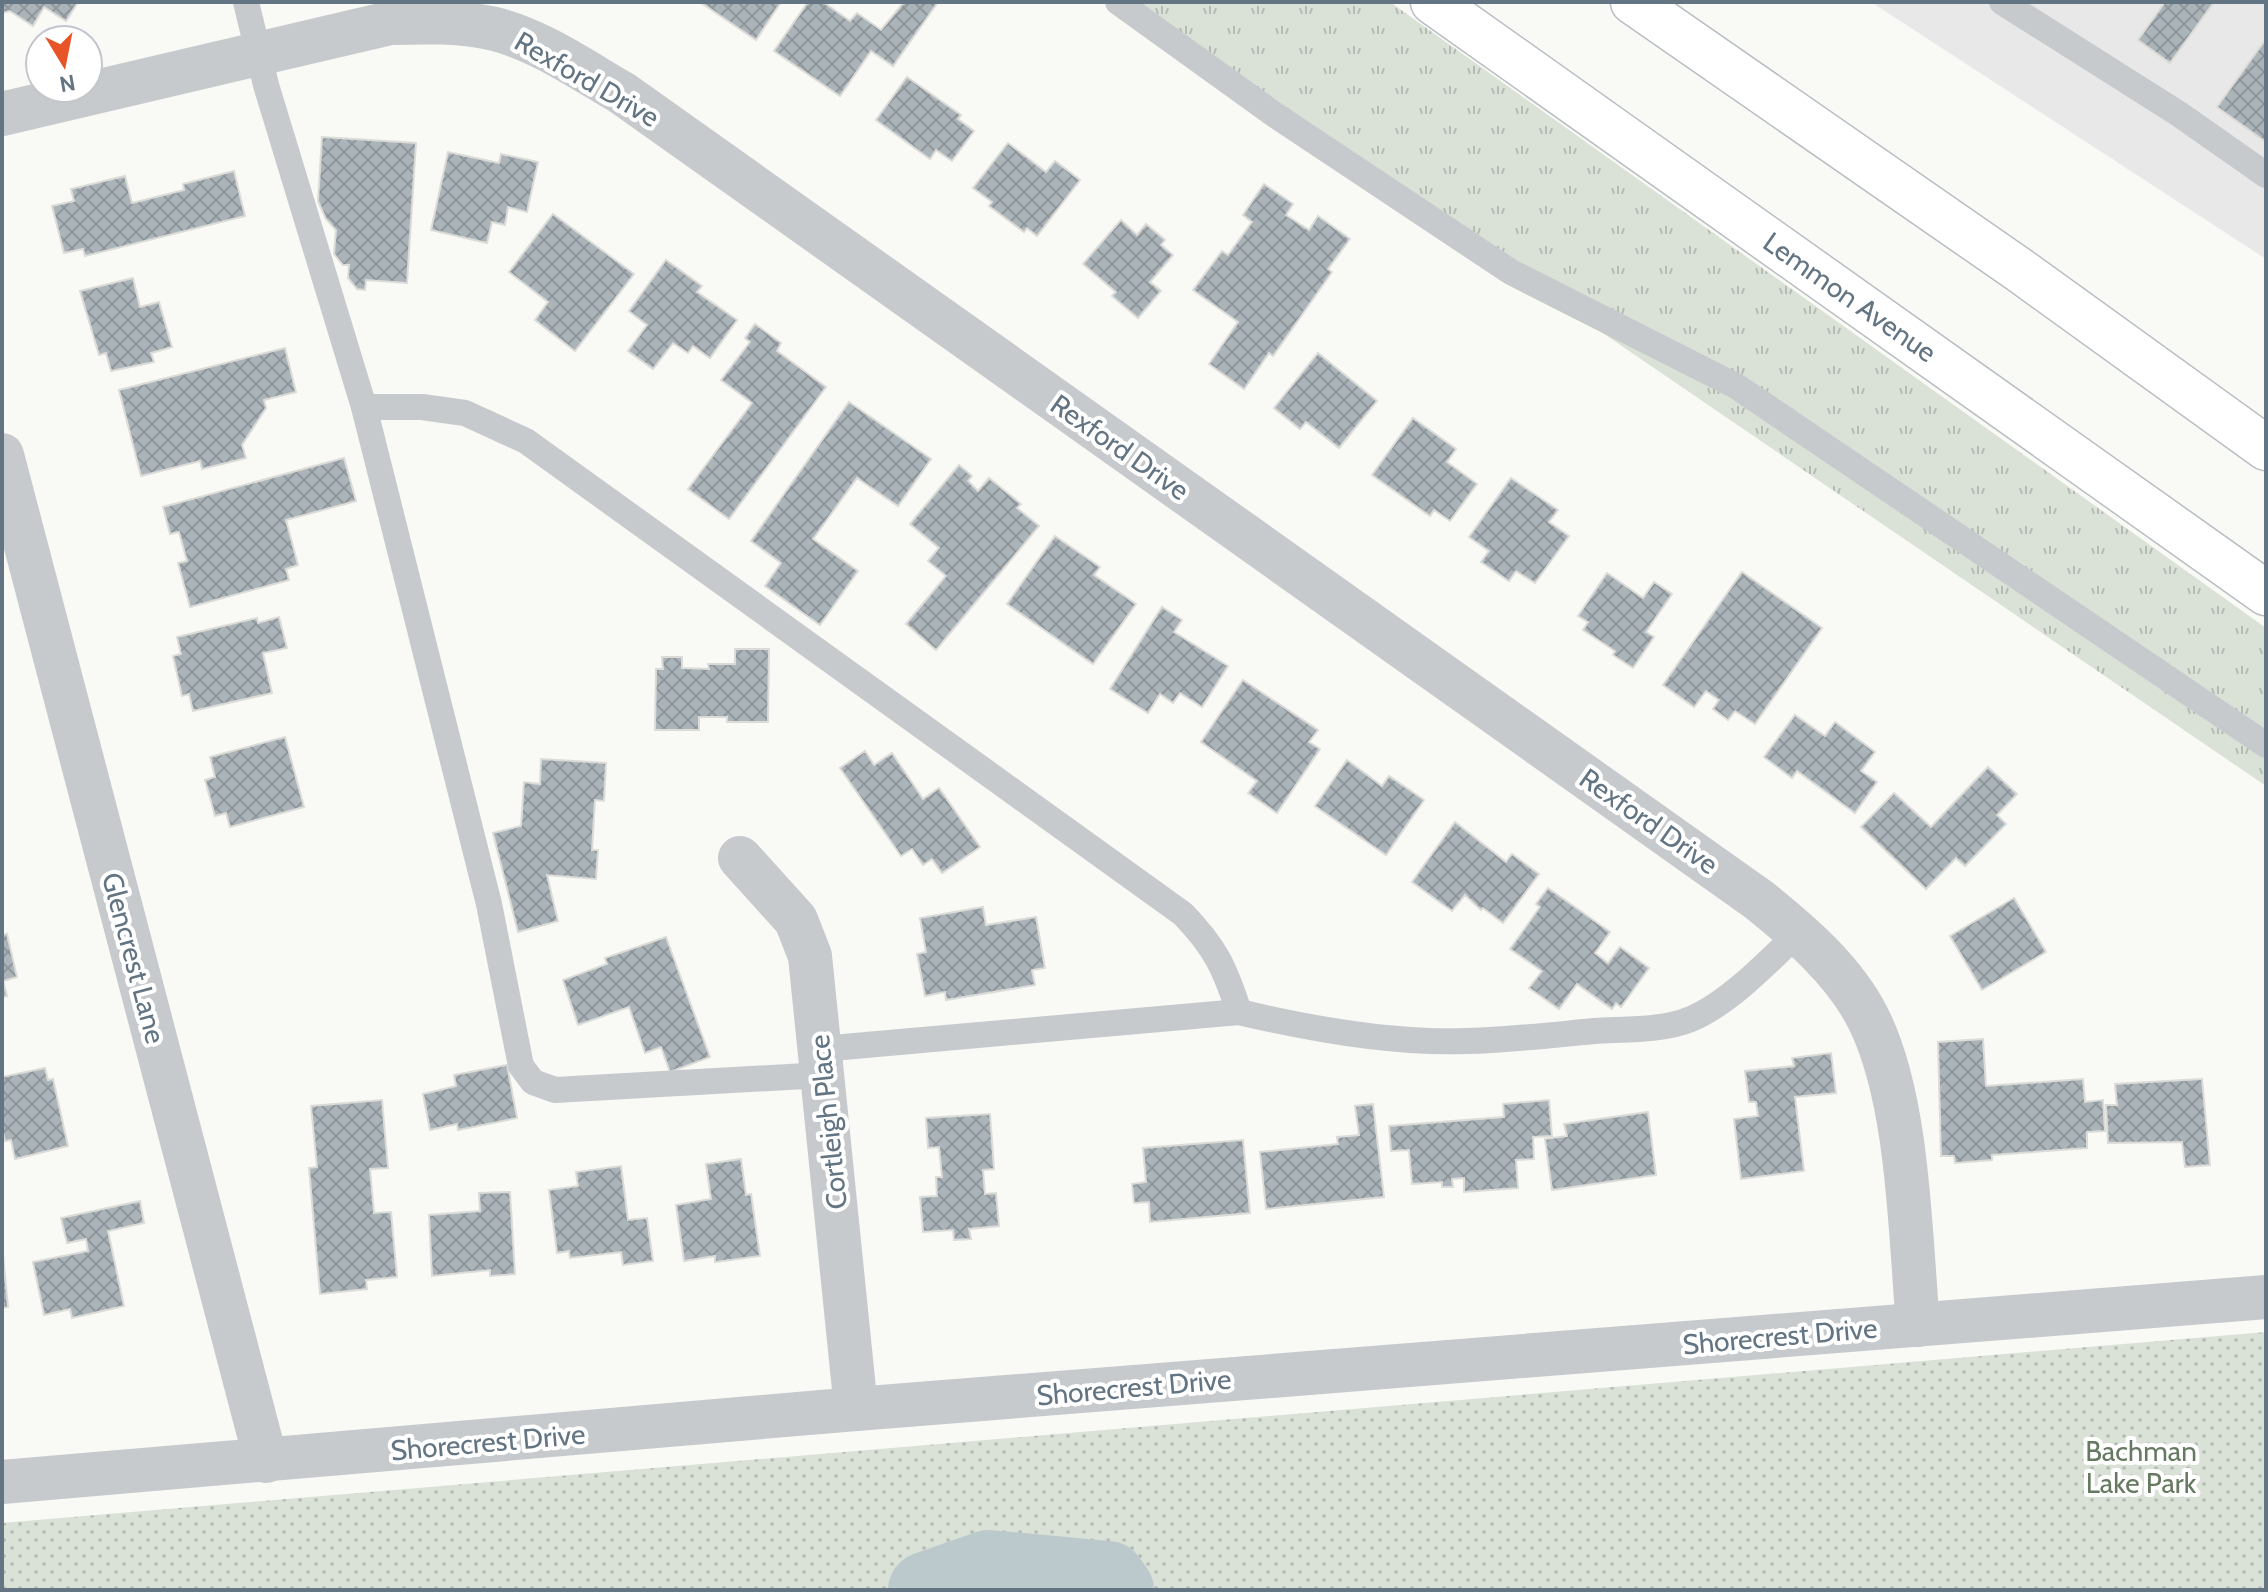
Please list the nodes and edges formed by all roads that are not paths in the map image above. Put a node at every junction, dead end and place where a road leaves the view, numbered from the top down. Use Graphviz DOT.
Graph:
graph roads {
  1 [pos="246,2"];
  2 [pos="1118,2"];
  3 [pos="1433,2"];
  4 [pos="1633,2"];
  5 [pos="2002,2"];
  6 [pos="258,52"];
  7 [pos="2,114"];
  8 [pos="2266,175"];
  9 [pos="364,407"];
  10 [pos="2266,448"];
  11 [pos="2,455"];
  12 [pos="2266,593"];
  13 [pos="2266,745"];
  14 [pos="740,858"];
  15 [pos="1799,932"];
  16 [pos="1239,1012"];
  17 [pos="822,1062"];
  18 [pos="2266,1297"];
  19 [pos="1918,1325"];
  20 [pos="856,1409"];
  21 [pos="266,1461"];
  22 [pos="2,1482"];
  1 -- 6 [label="lane"];
  2 -- 13 [label="lane"];
  3 -- 12 [label="main road, Lemmon Avenue"];
  4 -- 10 [label="main road"];
  5 -- 8 [label="lane"];
  6 -- 7 [label="street, Rexford Drive"];
  6 -- 9 [label="lane"];
  6 -- 15 [label="street, Rexford Drive"];
  9 -- 16 [label="lane"];
  9 -- 17 [label="lane"];
  11 -- 21 [label="street, Glencrest Lane"];
  14 -- 17 [label="street, Cortleigh Place"];
  15 -- 16 [label="lane"];
  15 -- 19 [label="street, Rexford Drive"];
  16 -- 17 [label="lane"];
  17 -- 20 [label="street, Cortleigh Place"];
  18 -- 19 [label="street, Shorecrest Drive"];
  19 -- 20 [label="street, Shorecrest Drive"];
  20 -- 21 [label="street, Shorecrest Drive"];
  21 -- 22 [label="street, Shorecrest Drive"];
}
